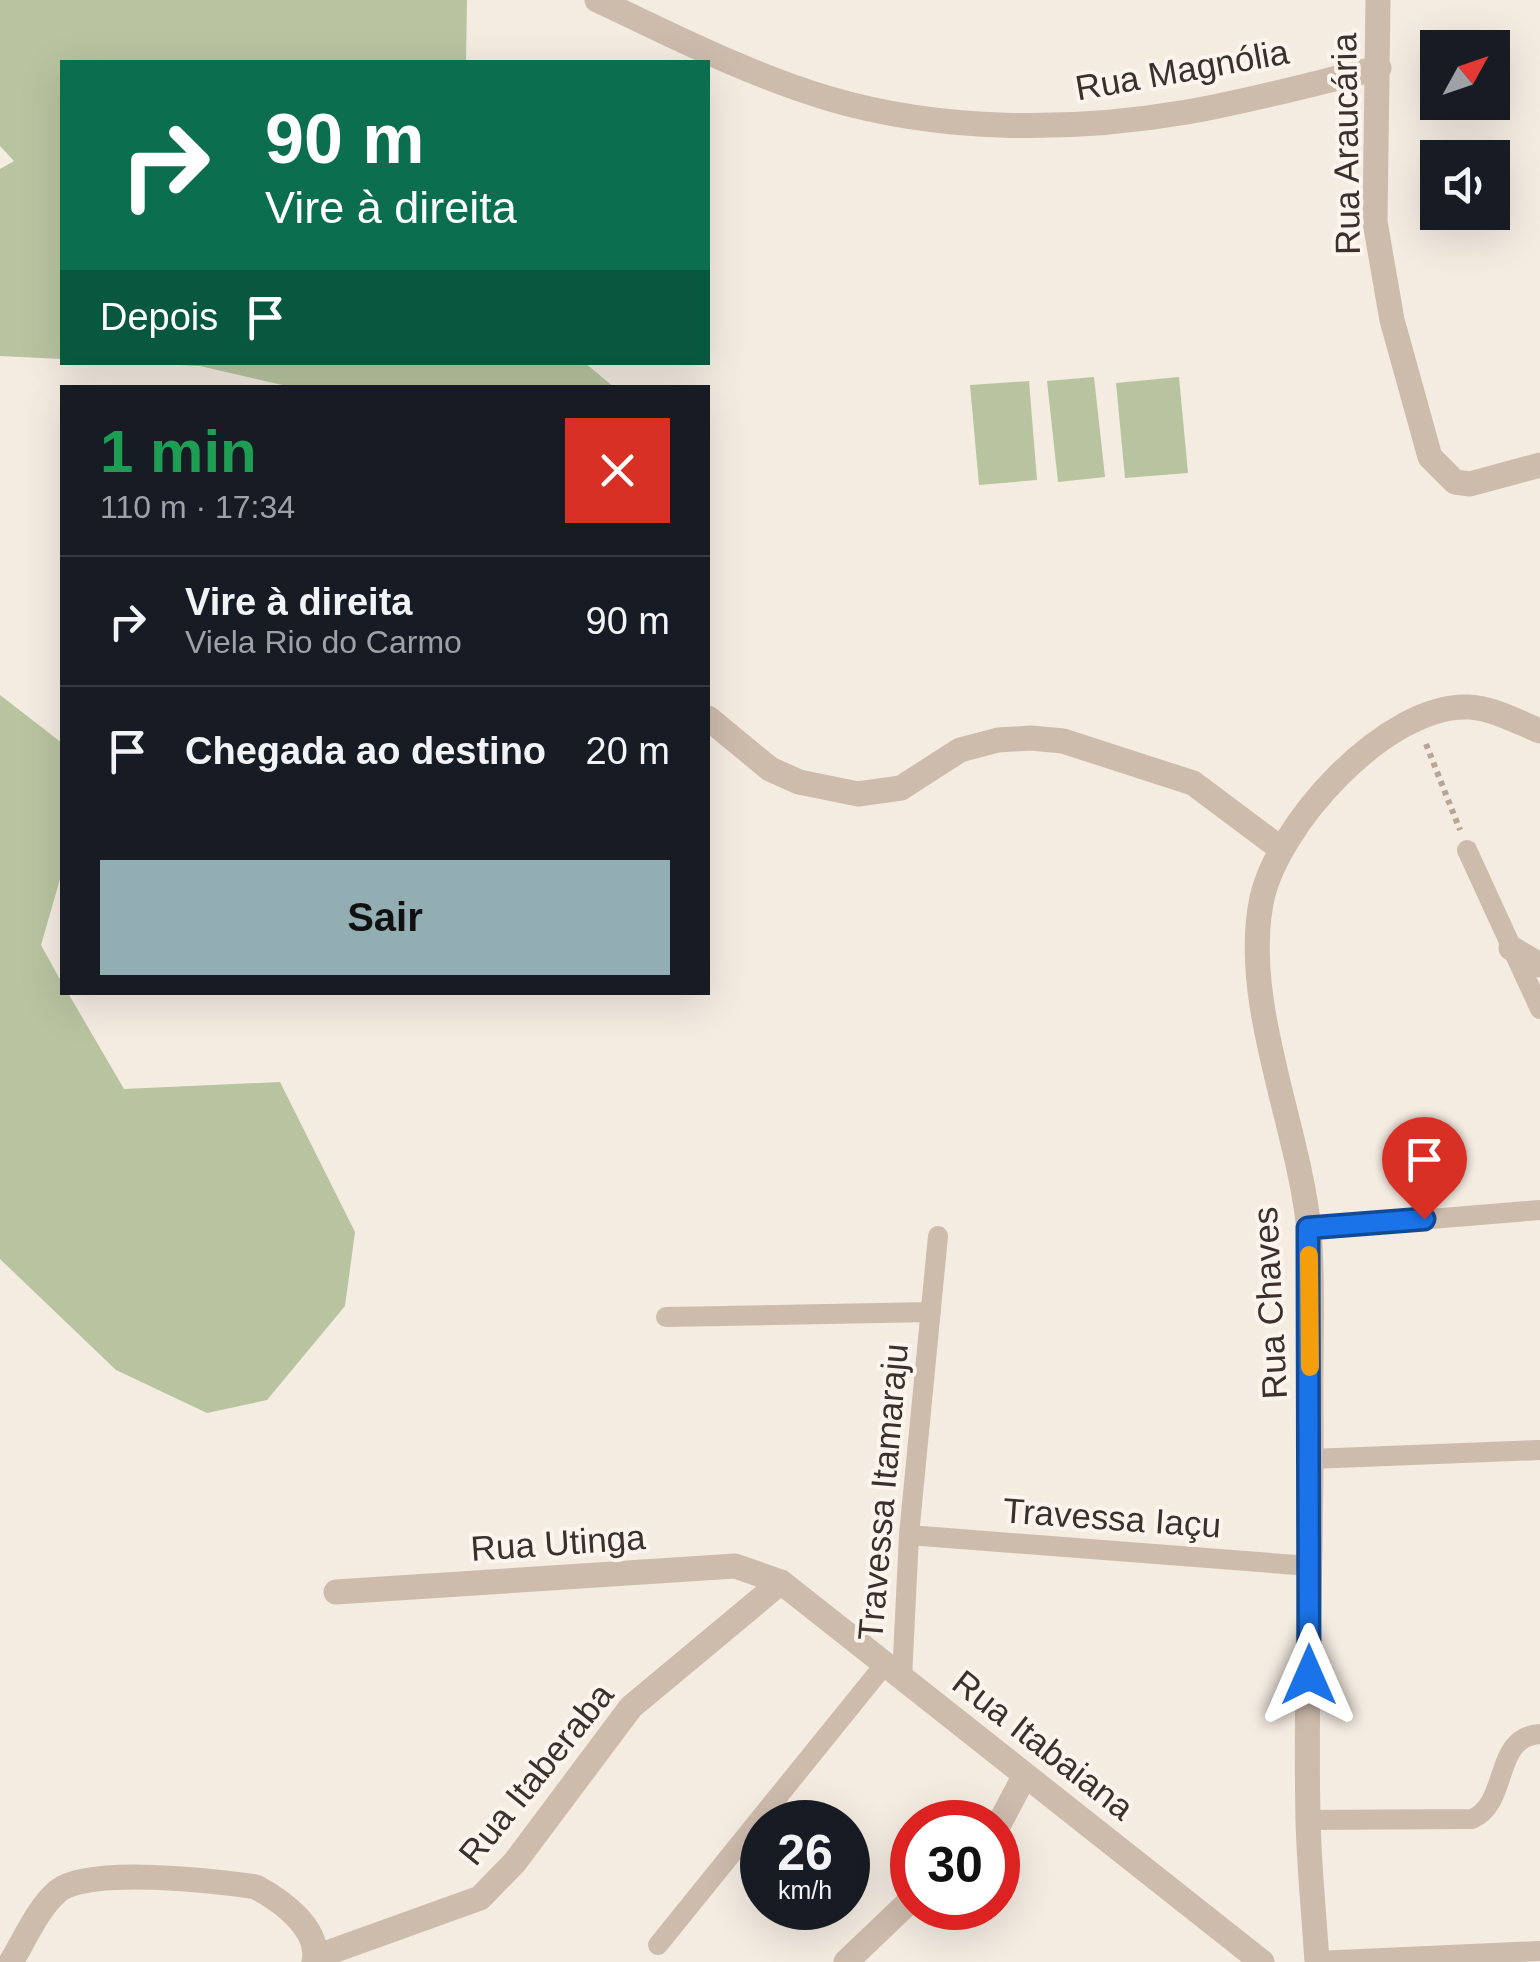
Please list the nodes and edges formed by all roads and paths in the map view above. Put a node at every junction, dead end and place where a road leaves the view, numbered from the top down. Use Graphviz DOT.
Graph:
graph roads {
  1 [pos="597,0"];
  2 [pos="1378,0"];
  3 [pos="1379,68"];
  4 [pos="1540,465"];
  5 [pos="1416,719"];
  6 [pos="710,720"];
  7 [pos="1540,730"];
  8 [pos="1280,848"];
  9 [pos="1468,850"];
  10 [pos="1511,948"];
  11 [pos="1540,965"];
  12 [pos="1540,1009"];
  13 [pos="1540,1210"];
  14 [pos="1308,1228"];
  15 [pos="938,1236"];
  16 [pos="930,1312"];
  17 [pos="666,1318"];
  18 [pos="1540,1450"];
  19 [pos="1311,1458"];
  20 [pos="909,1536"];
  21 [pos="1310,1566"];
  22 [pos="781,1582"];
  23 [pos="336,1592"];
  24 [pos="893,1671"];
  25 [pos="1540,1734"];
  26 [pos="1025,1775"];
  27 [pos="1012,1800"];
  28 [pos="1308,1820"];
  29 [pos="890,1920"];
  30 [pos="658,1945"];
  31 [pos="1540,1950"];
  32 [pos="315,1959"];
  33 [pos="11,1962"];
  34 [pos="846,1962"];
  35 [pos="1262,1962"];
  36 [pos="1317,1962"];
  1 -- 3 [label="street, Rua Magnólia"];
  2 -- 3 [label="street, Rua Araucária"];
  3 -- 4 [label="street, Rua Araucária"];
  5 -- 7 [label="street, Rua Chaves"];
  5 -- 8 [label="street, Rua Chaves"];
  5 -- 9 [label="path"];
  6 -- 8 [label="street"];
  8 -- 14 [label="street, Rua Chaves"];
  9 -- 10 [label="lane"];
  10 -- 11 [label="street"];
  10 -- 12 [label="lane"];
  13 -- 14 [label="lane"];
  14 -- 19 [label="street, Rua Chaves"];
  15 -- 16 [label="lane, Travessa Itamaraju"];
  16 -- 17 [label="lane, Travessa Itamaraju"];
  16 -- 20 [label="lane, Travessa Itamaraju"];
  18 -- 19 [label="lane"];
  19 -- 21 [label="street, Rua Chaves"];
  20 -- 21 [label="lane, Travessa Iaçu"];
  20 -- 24 [label="lane, Travessa Itamaraju"];
  21 -- 28 [label="street, Rua Chaves"];
  22 -- 23 [label="street, Rua Utinga"];
  22 -- 24 [label="street, Rua Itabaiana"];
  22 -- 32 [label="street, Rua Itaberaba"];
  24 -- 26 [label="street, Rua Itabaiana"];
  24 -- 30 [label="lane"];
  25 -- 28 [label="lane"];
  26 -- 27 [label="street"];
  26 -- 35 [label="street, Rua Itabaiana"];
  28 -- 36 [label="street, Rua Chaves"];
  29 -- 34 [label="street"];
  31 -- 36 [label="lane"];
  32 -- 33 [label="street"];
}
